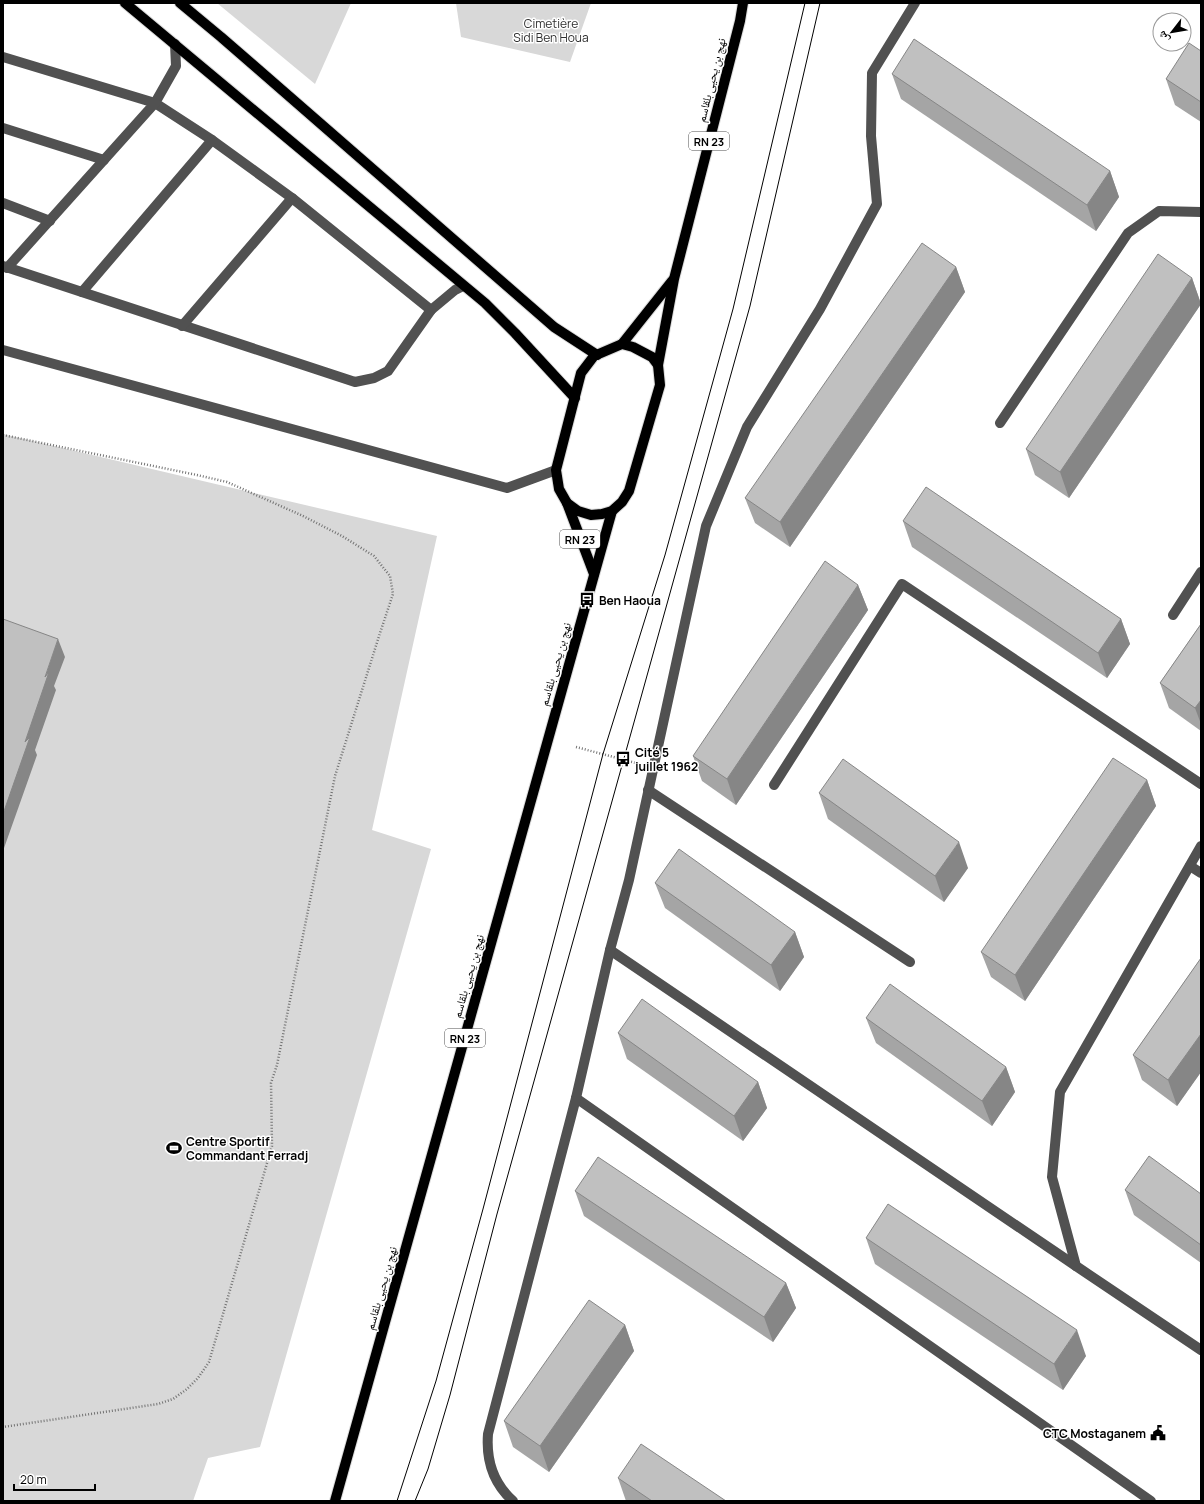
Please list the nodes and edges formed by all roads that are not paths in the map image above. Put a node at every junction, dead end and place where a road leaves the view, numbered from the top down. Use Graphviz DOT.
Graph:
graph roads {
  1 [pos="125,3"];
  2 [pos="180,3"];
  3 [pos="743,3"];
  4 [pos="915,3"];
  5 [pos="175,44"];
  6 [pos="3,57"];
  7 [pos="155,103"];
  8 [pos="3,128"];
  9 [pos="212,140"];
  10 [pos="104,160"];
  11 [pos="292,198"];
  12 [pos="3,203"];
  13 [pos="1201,212"];
  14 [pos="50,221"];
  15 [pos="5,267"];
  16 [pos="674,279"];
  17 [pos="463,286"];
  18 [pos="82,292"];
  19 [pos="431,310"];
  20 [pos="182,326"];
  21 [pos="622,344"];
  22 [pos="3,350"];
  23 [pos="597,355"];
  24 [pos="658,365"];
  25 [pos="575,398"];
  26 [pos="1000,423"];
  27 [pos="556,470"];
  28 [pos="566,504"];
  29 [pos="612,511"];
  30 [pos="1201,572"];
  31 [pos="594,574"];
  32 [pos="1173,615"];
  33 [pos="1201,784"];
  34 [pos="774,785"];
  35 [pos="648,790"];
  36 [pos="1201,846"];
  37 [pos="1190,866"];
  38 [pos="1201,873"];
  39 [pos="610,950"];
  40 [pos="910,962"];
  41 [pos="576,1098"];
  42 [pos="1076,1266"];
  43 [pos="1201,1350"];
  44 [pos="338,1498"];
  45 [pos="513,1501"];
  46 [pos="1151,1501"];
  1 -- 5 [label="main road"];
  2 -- 23 [label="main road"];
  3 -- 16 [label="main road, نهج بن يحيى بلقاسم / RN 23"];
  4 -- 35 [label="street"];
  5 -- 7 [label="street"];
  5 -- 17 [label="main road"];
  6 -- 7 [label="street"];
  7 -- 9 [label="street"];
  7 -- 10 [label="street"];
  8 -- 10 [label="street"];
  9 -- 11 [label="street"];
  9 -- 18 [label="street"];
  10 -- 14 [label="street"];
  11 -- 19 [label="street"];
  11 -- 20 [label="street"];
  12 -- 14 [label="street"];
  13 -- 26 [label="street"];
  14 -- 15 [label="street"];
  15 -- 18 [label="street"];
  16 -- 21 [label="main road, نهج بن يحيى بلقاسم / RN 23"];
  16 -- 24 [label="main road, نهج بن يحيى بلقاسم / RN 23"];
  17 -- 19 [label="street"];
  17 -- 25 [label="main road"];
  18 -- 20 [label="street"];
  19 -- 20 [label="street"];
  21 -- 23 [label="main road"];
  21 -- 24 [label="main road"];
  22 -- 27 [label="street"];
  23 -- 25 [label="main road"];
  24 -- 29 [label="main road, نهج بن يحيى بلقاسم"];
  25 -- 27 [label="main road"];
  27 -- 28 [label="main road"];
  28 -- 29 [label="main road"];
  28 -- 31 [label="main road, RN 23"];
  29 -- 31 [label="main road, نهج بن يحيى بلقاسم / RN 23"];
  30 -- 32 [label="street"];
  31 -- 44 [label="main road, نهج بن يحيى بلقاسم / RN 23"];
  33 -- 34 [label="street"];
  35 -- 39 [label="street"];
  35 -- 40 [label="street"];
  36 -- 37 [label="street"];
  37 -- 38 [label="street"];
  37 -- 42 [label="street"];
  39 -- 41 [label="street"];
  39 -- 42 [label="street"];
  41 -- 45 [label="street"];
  41 -- 46 [label="street"];
  42 -- 43 [label="street"];
}
